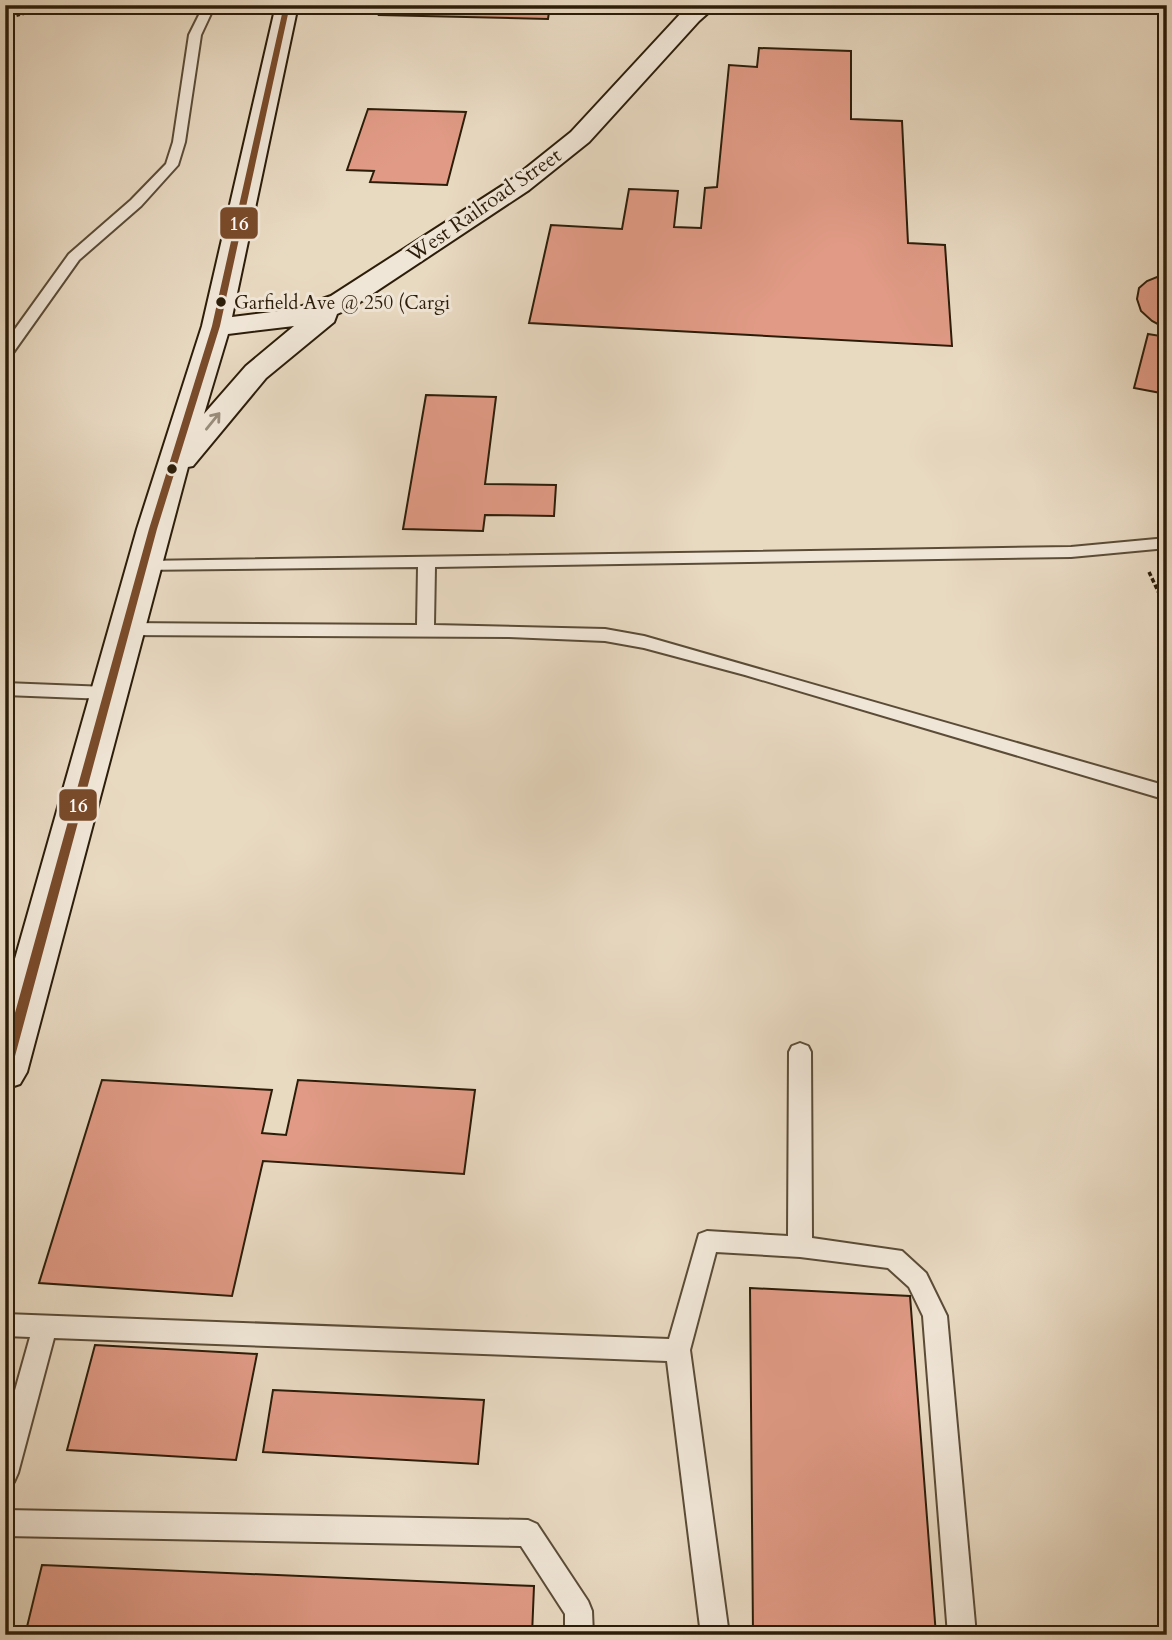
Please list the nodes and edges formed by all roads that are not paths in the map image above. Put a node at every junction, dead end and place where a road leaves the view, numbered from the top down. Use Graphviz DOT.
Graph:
graph roads {
  1 [pos="210,5"];
  2 [pos="288,5"];
  3 [pos="706,5"];
  4 [pos="341,302"];
  5 [pos="216,326"];
  6 [pos="5,354"];
  7 [pos="170,474"];
  8 [pos="1167,543"];
  9 [pos="427,561"];
  10 [pos="142,566"];
  11 [pos="125,629"];
  12 [pos="425,631"];
  13 [pos="5,689"];
  14 [pos="107,693"];
  15 [pos="1167,793"];
  16 [pos="800,1052"];
  17 [pos="5,1072"];
  18 [pos="800,1247"];
  19 [pos="5,1325"];
  20 [pos="45,1326"];
  21 [pos="678,1350"];
  22 [pos="5,1473"];
  23 [pos="5,1523"];
  24 [pos="579,1635"];
  25 [pos="715,1635"];
  26 [pos="962,1635"];
  1 -- 6 [label="lane"];
  2 -- 5 [label="street"];
  3 -- 4 [label="street, West Railroad Street"];
  4 -- 5 [label="street, West Railroad Street"];
  7 -- 4 [label="street, one-way"];
  5 -- 7 [label="street"];
  7 -- 10 [label="street"];
  8 -- 9 [label="lane"];
  9 -- 10 [label="lane"];
  9 -- 12 [label="lane"];
  10 -- 11 [label="street"];
  11 -- 12 [label="lane"];
  11 -- 14 [label="street"];
  12 -- 15 [label="lane"];
  13 -- 14 [label="lane"];
  14 -- 17 [label="street"];
  16 -- 18 [label="lane"];
  18 -- 21 [label="lane"];
  18 -- 26 [label="lane"];
  19 -- 20 [label="lane"];
  20 -- 21 [label="lane"];
  20 -- 22 [label="lane"];
  21 -- 25 [label="lane"];
  23 -- 24 [label="lane"];
}
